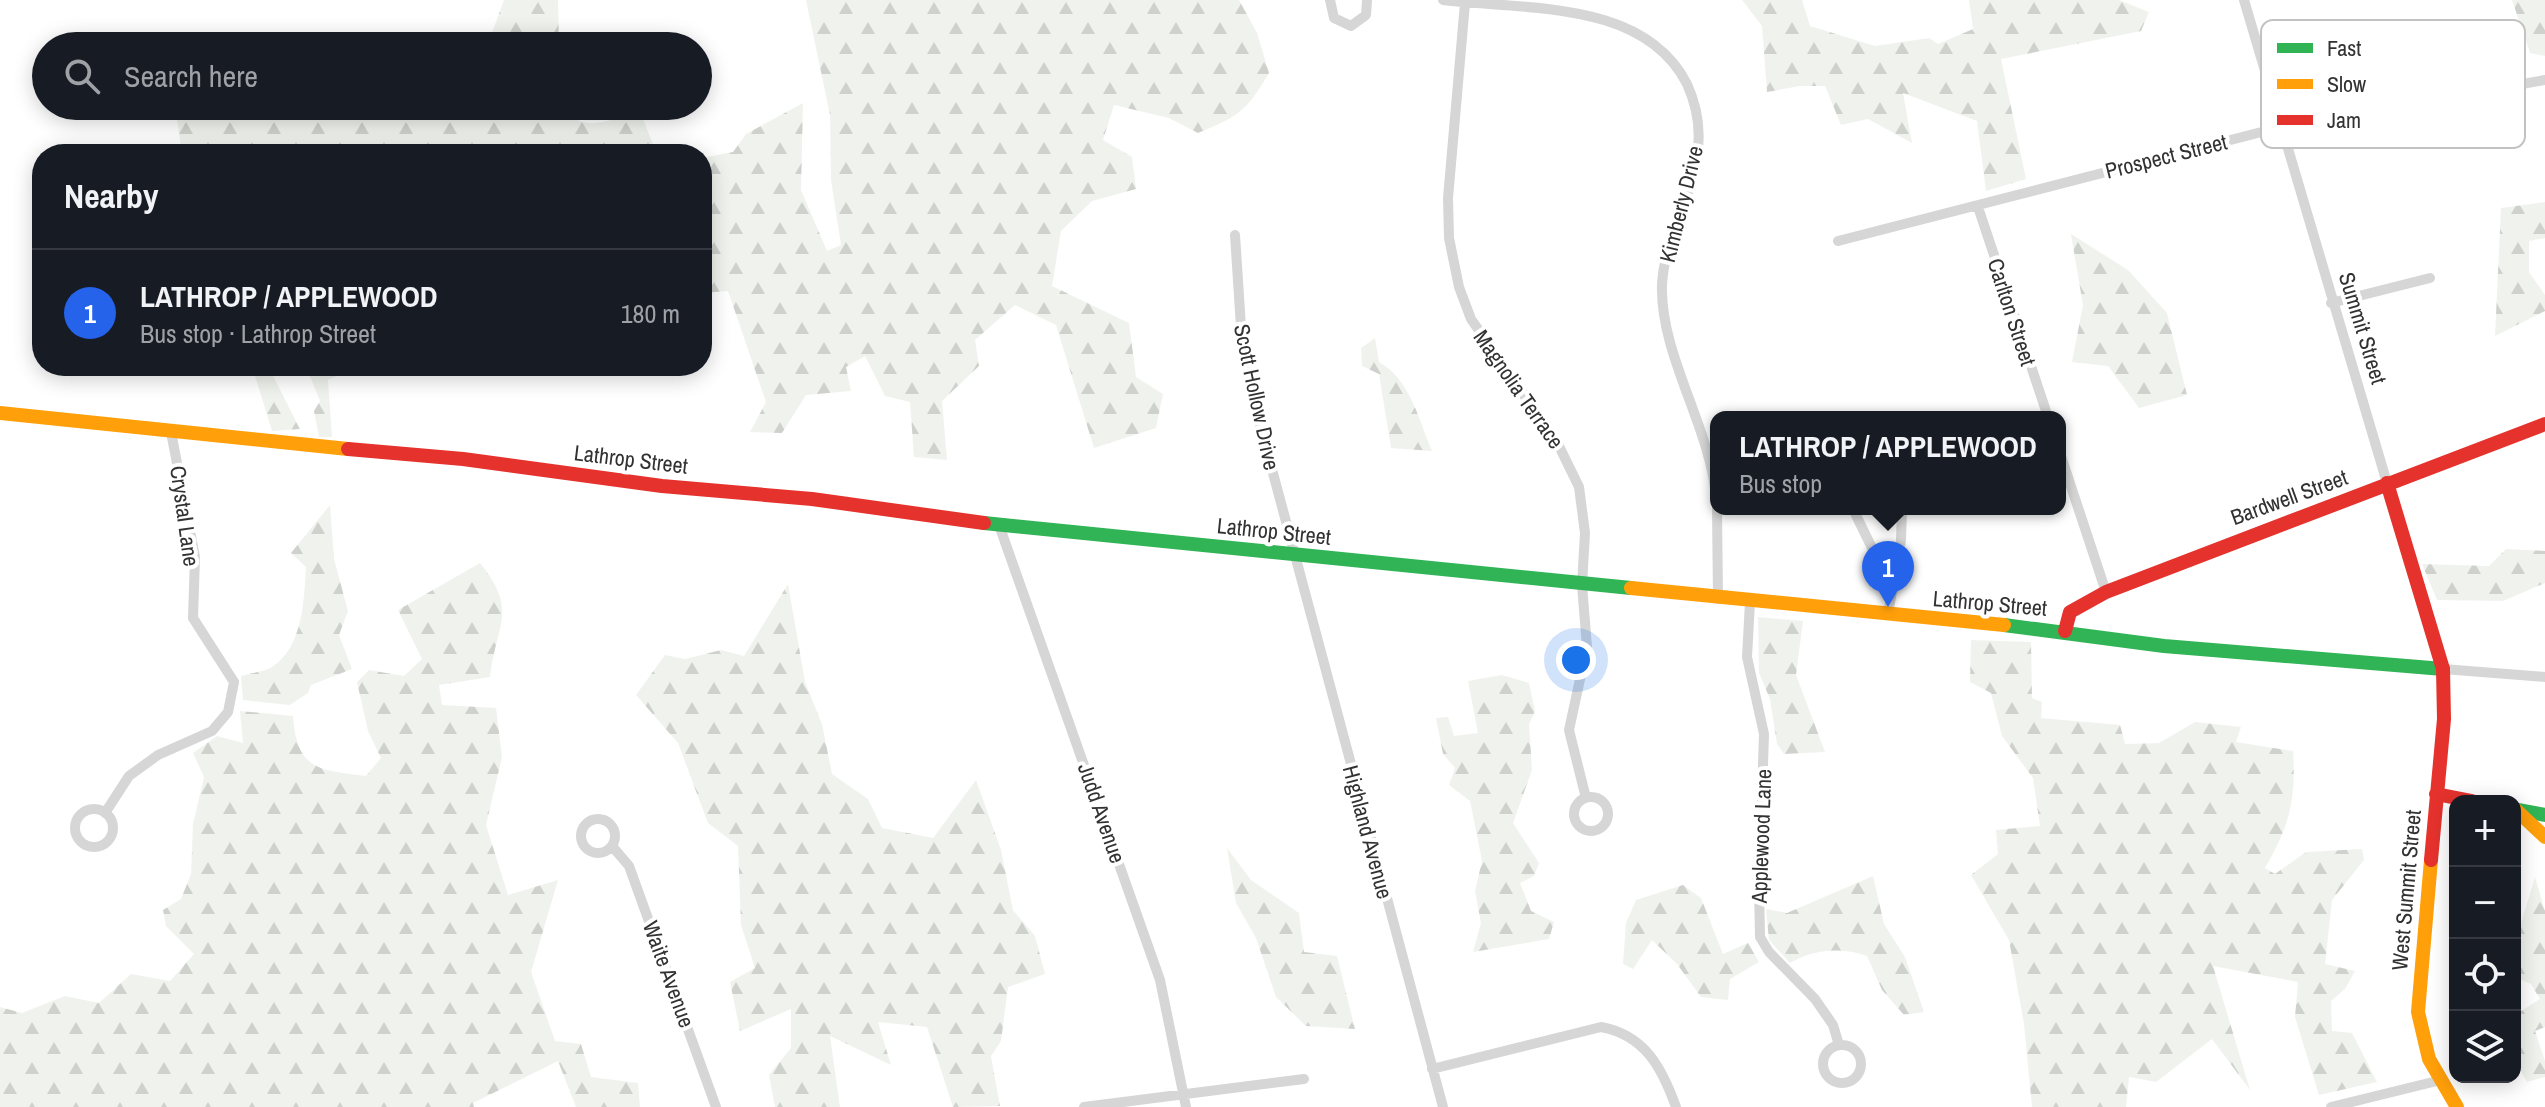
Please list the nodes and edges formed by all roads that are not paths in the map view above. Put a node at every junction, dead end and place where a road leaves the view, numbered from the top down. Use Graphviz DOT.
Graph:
graph roads {
  1 [pos="1330,0"];
  2 [pos="1443,0"];
  3 [pos="2244,0"];
  4 [pos="1368,1"];
  5 [pos="1465,3"];
  6 [pos="2261,58"];
  7 [pos="2545,80"];
  8 [pos="2525,84"];
  9 [pos="2261,132"];
  10 [pos="2287,148"];
  11 [pos="1978,207"];
  12 [pos="1235,235"];
  13 [pos="1838,241"];
  14 [pos="2430,278"];
  15 [pos="2331,303"];
  16 [pos="2046,411"];
  17 [pos="0,413"];
  18 [pos="2545,424"];
  19 [pos="171,432"];
  20 [pos="1710,468"];
  21 [pos="2066,471"];
  22 [pos="2387,483"];
  23 [pos="1717,515"];
  24 [pos="1856,515"];
  25 [pos="1902,515"];
  26 [pos="999,525"];
  27 [pos="1295,556"];
  28 [pos="1582,585"];
  29 [pos="1892,589"];
  30 [pos="2106,592"];
  31 [pos="1718,599"];
  32 [pos="1750,602"];
  33 [pos="1888,614"];
  34 [pos="2065,631"];
  35 [pos="2443,669"];
  36 [pos="2545,677"];
  37 [pos="2436,794"];
  38 [pos="2449,797"];
  39 [pos="1586,798"];
  40 [pos="2521,811"];
  41 [pos="105,813"];
  42 [pos="2521,815"];
  43 [pos="2545,815"];
  44 [pos="2545,837"];
  45 [pos="612,846"];
  46 [pos="1839,1045"];
  47 [pos="1432,1069"];
  48 [pos="1304,1079"];
  49 [pos="2441,1080"];
  50 [pos="1184,1094"];
  51 [pos="716,1107"];
  52 [pos="1084,1107"];
  53 [pos="1186,1107"];
  54 [pos="1443,1107"];
  55 [pos="1676,1107"];
  56 [pos="2331,1107"];
  57 [pos="2457,1107"];
  1 -- 4 [label="street"];
  2 -- 5 [label="street, Kimberly Drive"];
  3 -- 6 [label="street, Summit Street"];
  5 -- 20 [label="street, Kimberly Drive"];
  5 -- 28 [label="street, Magnolia Terrace"];
  7 -- 8 [label="street, Prospect Street"];
  9 -- 11 [label="street, Prospect Street"];
  10 -- 15 [label="street, Summit Street"];
  11 -- 13 [label="street, Prospect Street"];
  11 -- 16 [label="street, Carlton Street"];
  12 -- 27 [label="street, Scott Hollow Drive"];
  14 -- 15 [label="street"];
  15 -- 22 [label="street, Summit Street"];
  17 -- 19 [label="street, Lathrop Street"];
  18 -- 22 [label="street, Bardwell Street"];
  19 -- 26 [label="street, Lathrop Street"];
  19 -- 41 [label="street, Crystal Lane"];
  21 -- 30 [label="street"];
  22 -- 30 [label="street, Bardwell Street"];
  22 -- 35 [label="street, Summit Street"];
  23 -- 31 [label="street"];
  24 -- 29 [label="street"];
  25 -- 29 [label="street"];
  26 -- 27 [label="street, Lathrop Street"];
  26 -- 50 [label="street, Judd Avenue"];
  27 -- 28 [label="street, Lathrop Street"];
  27 -- 47 [label="street, Highland Avenue"];
  28 -- 31 [label="street, Lathrop Street"];
  28 -- 39 [label="street, Magnolia Terrace"];
  29 -- 33 [label="street"];
  30 -- 34 [label="street, Bardwell Street"];
  31 -- 32 [label="street, Lathrop Street"];
  32 -- 33 [label="street, Lathrop Street"];
  32 -- 46 [label="street, Applewood Lane"];
  33 -- 34 [label="street, Lathrop Street"];
  34 -- 35 [label="street, Lathrop Street"];
  35 -- 36 [label="street, Lathrop Street"];
  35 -- 37 [label="street, West Summit Street"];
  37 -- 38 [label="street"];
  37 -- 49 [label="street, West Summit Street"];
  40 -- 43 [label="street"];
  42 -- 44 [label="street"];
  45 -- 51 [label="street, Waite Avenue"];
  47 -- 54 [label="street, Highland Avenue"];
  47 -- 55 [label="street"];
  48 -- 50 [label="street"];
  49 -- 56 [label="street"];
  49 -- 57 [label="street, West Summit Street"];
  50 -- 52 [label="street"];
  50 -- 53 [label="street, Judd Avenue"];
}
